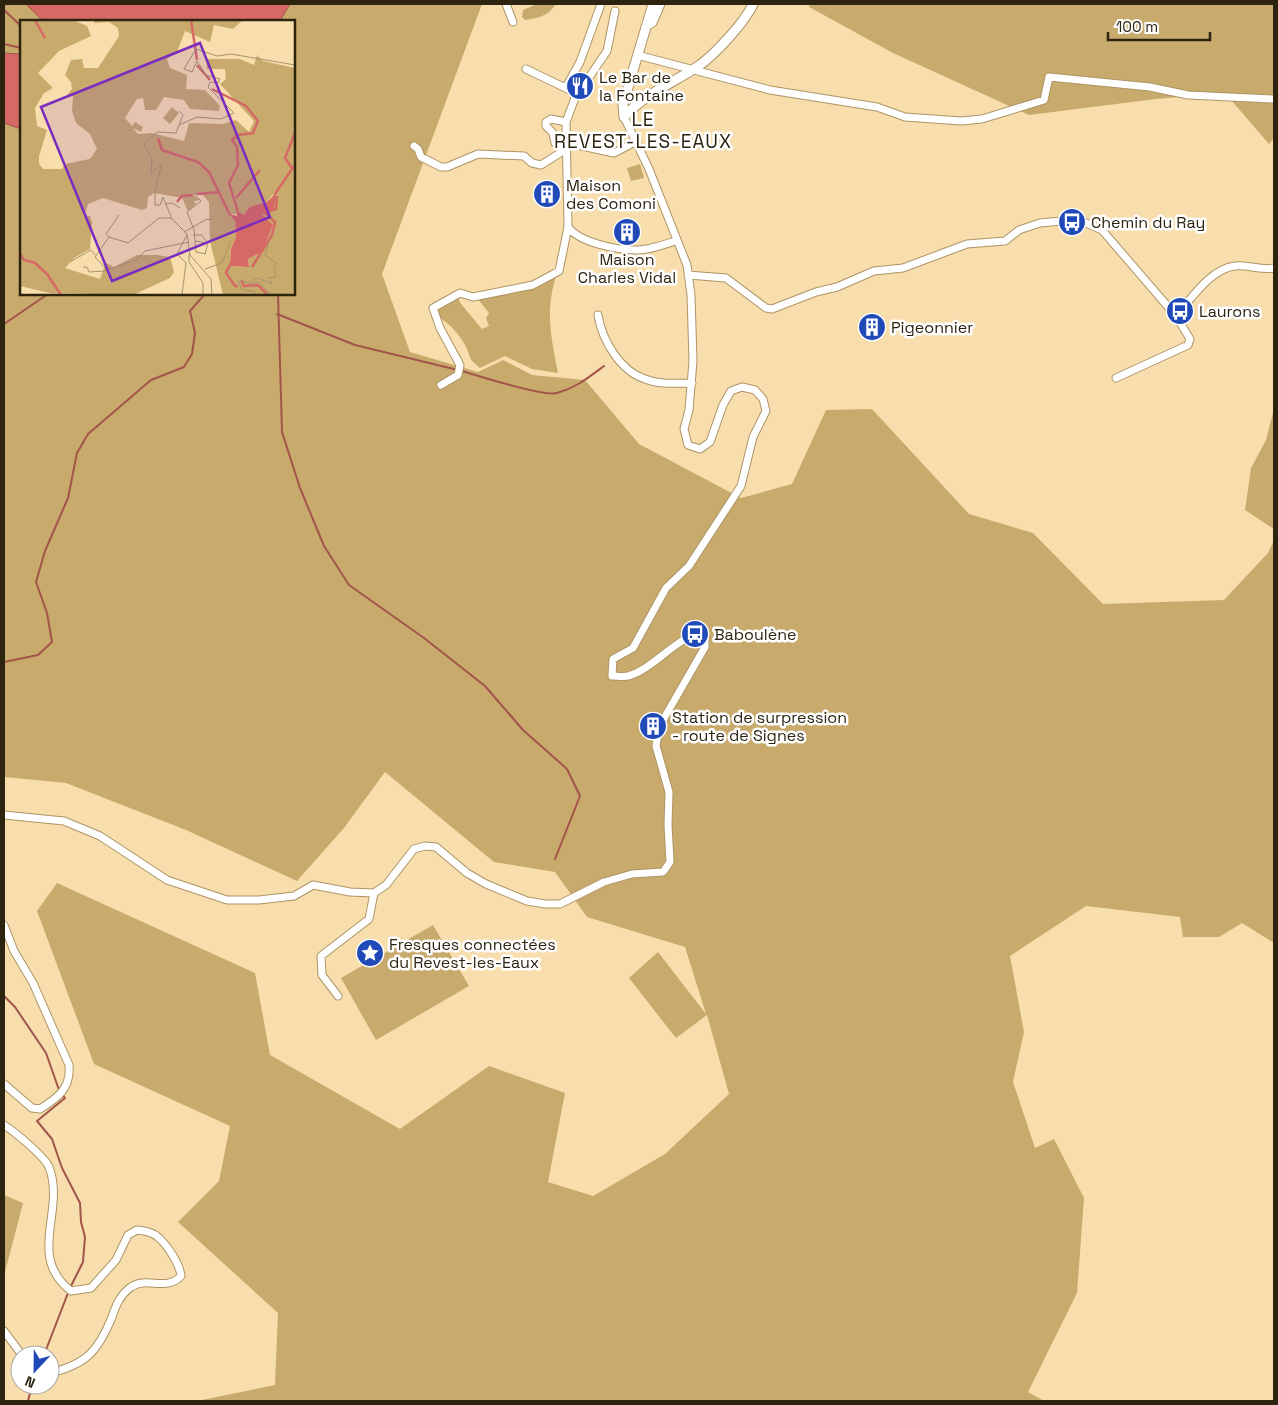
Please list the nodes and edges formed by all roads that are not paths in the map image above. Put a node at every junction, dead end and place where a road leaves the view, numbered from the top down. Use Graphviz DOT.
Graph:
graph roads {
  1 [pos="506,4"];
  2 [pos="601,4"];
  3 [pos="653,4"];
  4 [pos="661,4"];
  5 [pos="753,4"];
  6 [pos="614,11"];
  7 [pos="513,22"];
  8 [pos="645,27"];
  9 [pos="637,55"];
  10 [pos="526,69"];
  11 [pos="689,70"];
  12 [pos="566,87"];
  13 [pos="578,94"];
  14 [pos="1274,99"];
  15 [pos="624,117"];
  16 [pos="566,122"];
  17 [pos="636,141"];
  18 [pos="566,145"];
  19 [pos="414,146"];
  20 [pos="568,227"];
  21 [pos="675,240"];
  22 [pos="1274,268"];
  23 [pos="688,276"];
  24 [pos="598,315"];
  25 [pos="1176,316"];
  26 [pos="1116,378"];
  27 [pos="692,383"];
  28 [pos="441,385"];
  29 [pos="4,815"];
  30 [pos="374,893"];
  31 [pos="4,925"];
  32 [pos="338,996"];
  33 [pos="4,1084"];
  34 [pos="4,1125"];
  35 [pos="4,1331"];
  36 [pos="14,1345"];
  37 [pos="60,1370"];
  1 -- 7 [label="street"];
  2 -- 12 [label="street"];
  3 -- 8 [label="street"];
  4 -- 8 [label="street"];
  5 -- 11 [label="street"];
  6 -- 13 [label="street"];
  8 -- 9 [label="street"];
  9 -- 11 [label="street"];
  9 -- 15 [label="street"];
  10 -- 12 [label="street"];
  11 -- 14 [label="street"];
  11 -- 15 [label="street"];
  12 -- 13 [label="street"];
  13 -- 16 [label="street"];
  15 -- 17 [label="street"];
  16 -- 18 [label="street"];
  16 -- 18 [label="street"];
  17 -- 18 [label="street"];
  17 -- 21 [label="street"];
  18 -- 19 [label="street"];
  18 -- 20 [label="street"];
  20 -- 21 [label="street"];
  20 -- 28 [label="street"];
  21 -- 23 [label="street"];
  22 -- 25 [label="street"];
  23 -- 25 [label="street"];
  23 -- 27 [label="street"];
  24 -- 27 [label="street"];
  25 -- 26 [label="street"];
  27 -- 30 [label="street"];
  29 -- 30 [label="street"];
  30 -- 32 [label="street"];
  31 -- 33 [label="street"];
  34 -- 37 [label="street"];
  35 -- 36 [label="street"];
}
